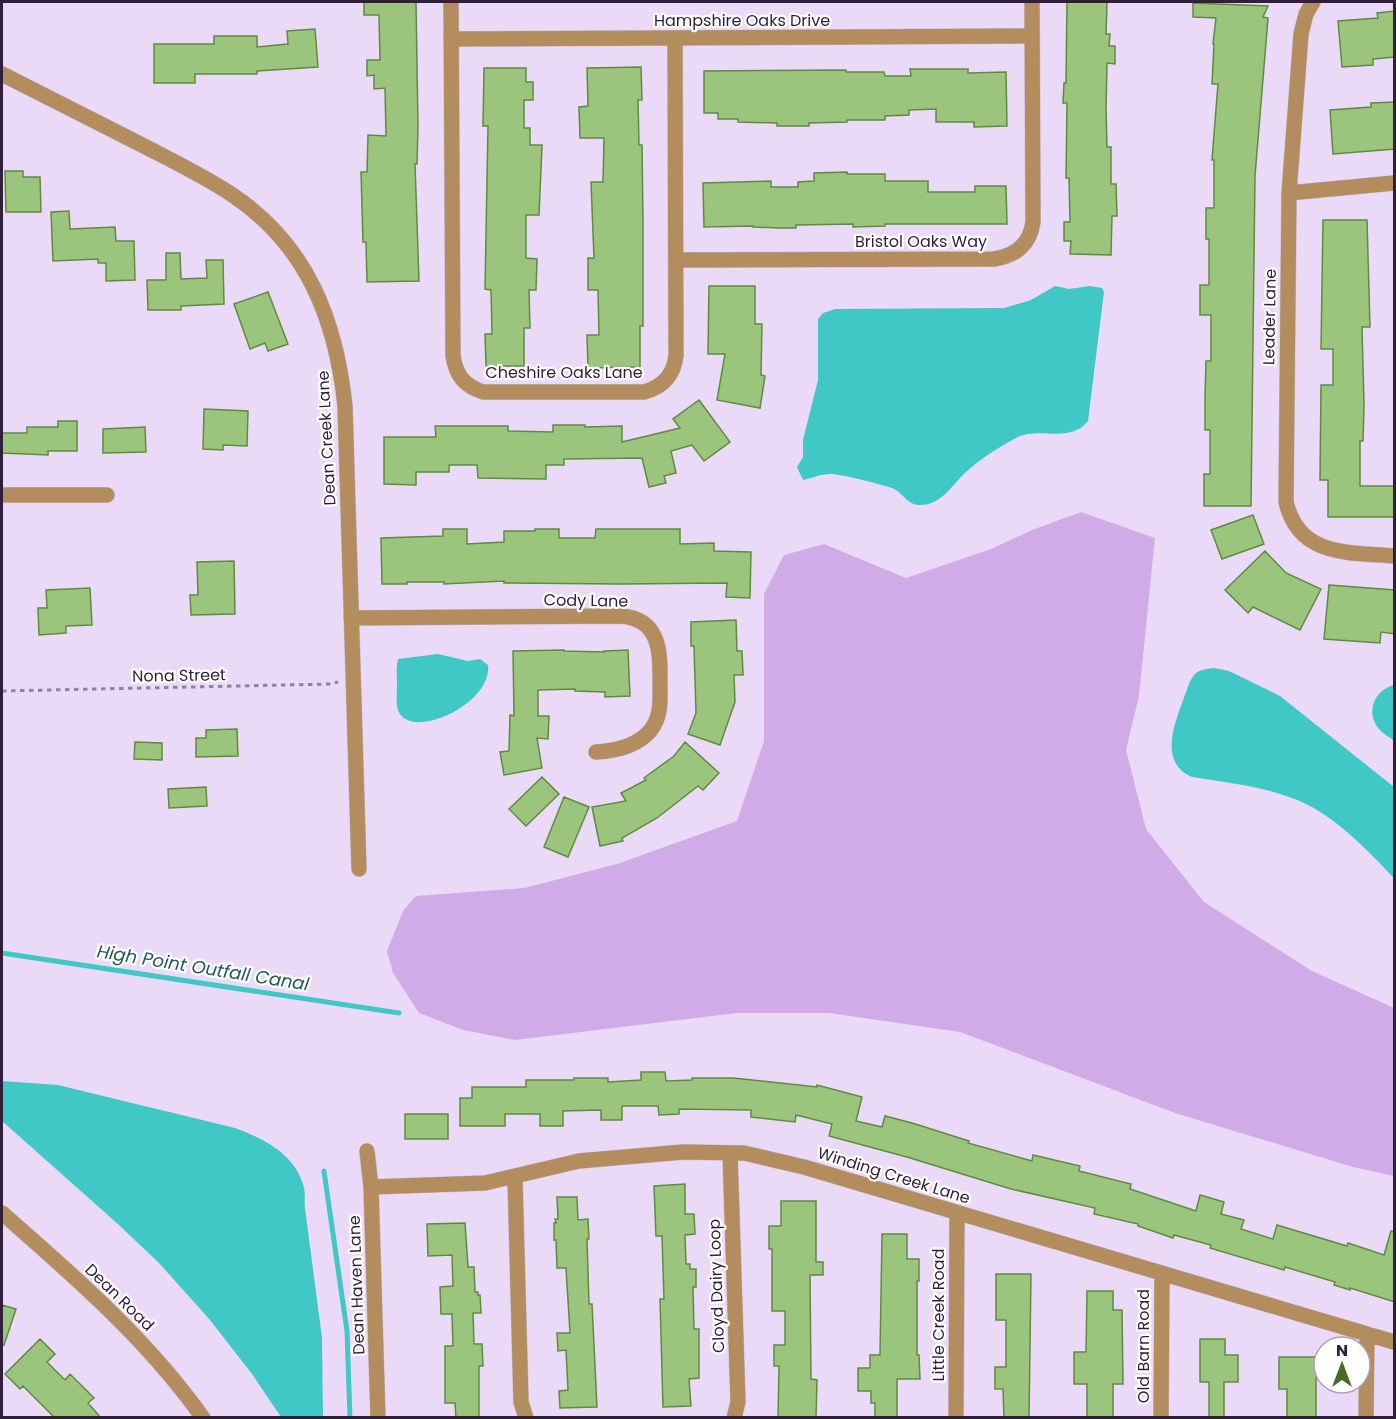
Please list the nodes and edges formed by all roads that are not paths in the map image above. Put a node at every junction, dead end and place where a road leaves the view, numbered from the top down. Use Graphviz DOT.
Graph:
graph roads {
  1 [pos="451,2"];
  2 [pos="1032,2"];
  3 [pos="1313,2"];
  4 [pos="1032,36"];
  5 [pos="675,38"];
  6 [pos="451,39"];
  7 [pos="2,74"];
  8 [pos="1395,183"];
  9 [pos="1289,193"];
  10 [pos="677,260"];
  11 [pos="2,495"];
  12 [pos="107,495"];
  13 [pos="1395,556"];
  14 [pos="351,618"];
  15 [pos="596,752"];
  16 [pos="359,869"];
  17 [pos="367,1151"];
  18 [pos="730,1153"];
  19 [pos="515,1178"];
  20 [pos="371,1187"];
  21 [pos="2,1213"];
  22 [pos="957,1213"];
  23 [pos="1161,1274"];
  24 [pos="1367,1334"];
  25 [pos="1395,1342"];
  26 [pos="203,1418"];
  27 [pos="378,1418"];
  28 [pos="525,1418"];
  29 [pos="734,1418"];
  30 [pos="956,1418"];
  31 [pos="1161,1418"];
  32 [pos="1366,1418"];
  1 -- 6 [label="street, Cheshire Oaks Lane"];
  2 -- 4 [label="street, Bristol Oaks Way"];
  3 -- 9 [label="street, Leader Lane"];
  4 -- 5 [label="street, Hampshire Oaks Drive"];
  4 -- 10 [label="street, Bristol Oaks Way"];
  5 -- 6 [label="street, Hampshire Oaks Drive"];
  5 -- 10 [label="street, Cheshire Oaks Lane"];
  6 -- 10 [label="street, Cheshire Oaks Lane"];
  7 -- 14 [label="street, Dean Creek Lane"];
  8 -- 9 [label="street"];
  9 -- 13 [label="street, Leader Lane"];
  11 -- 12 [label="street"];
  14 -- 15 [label="street, Cody Lane"];
  14 -- 16 [label="street, Dean Creek Lane"];
  17 -- 20 [label="street, Dean Haven Lane"];
  18 -- 19 [label="street, Winding Creek Lane"];
  18 -- 22 [label="street, Winding Creek Lane"];
  18 -- 29 [label="street, Cloyd Dairy Loop"];
  19 -- 20 [label="street, Winding Creek Lane"];
  19 -- 28 [label="street"];
  20 -- 27 [label="street, Dean Haven Lane"];
  21 -- 26 [label="street, Dean Road"];
  22 -- 23 [label="street, Winding Creek Lane"];
  22 -- 30 [label="street, Little Creek Road"];
  23 -- 24 [label="street, Winding Creek Lane"];
  23 -- 31 [label="street, Old Barn Road"];
  24 -- 25 [label="street, Winding Creek Lane"];
  24 -- 32 [label="street"];
}
